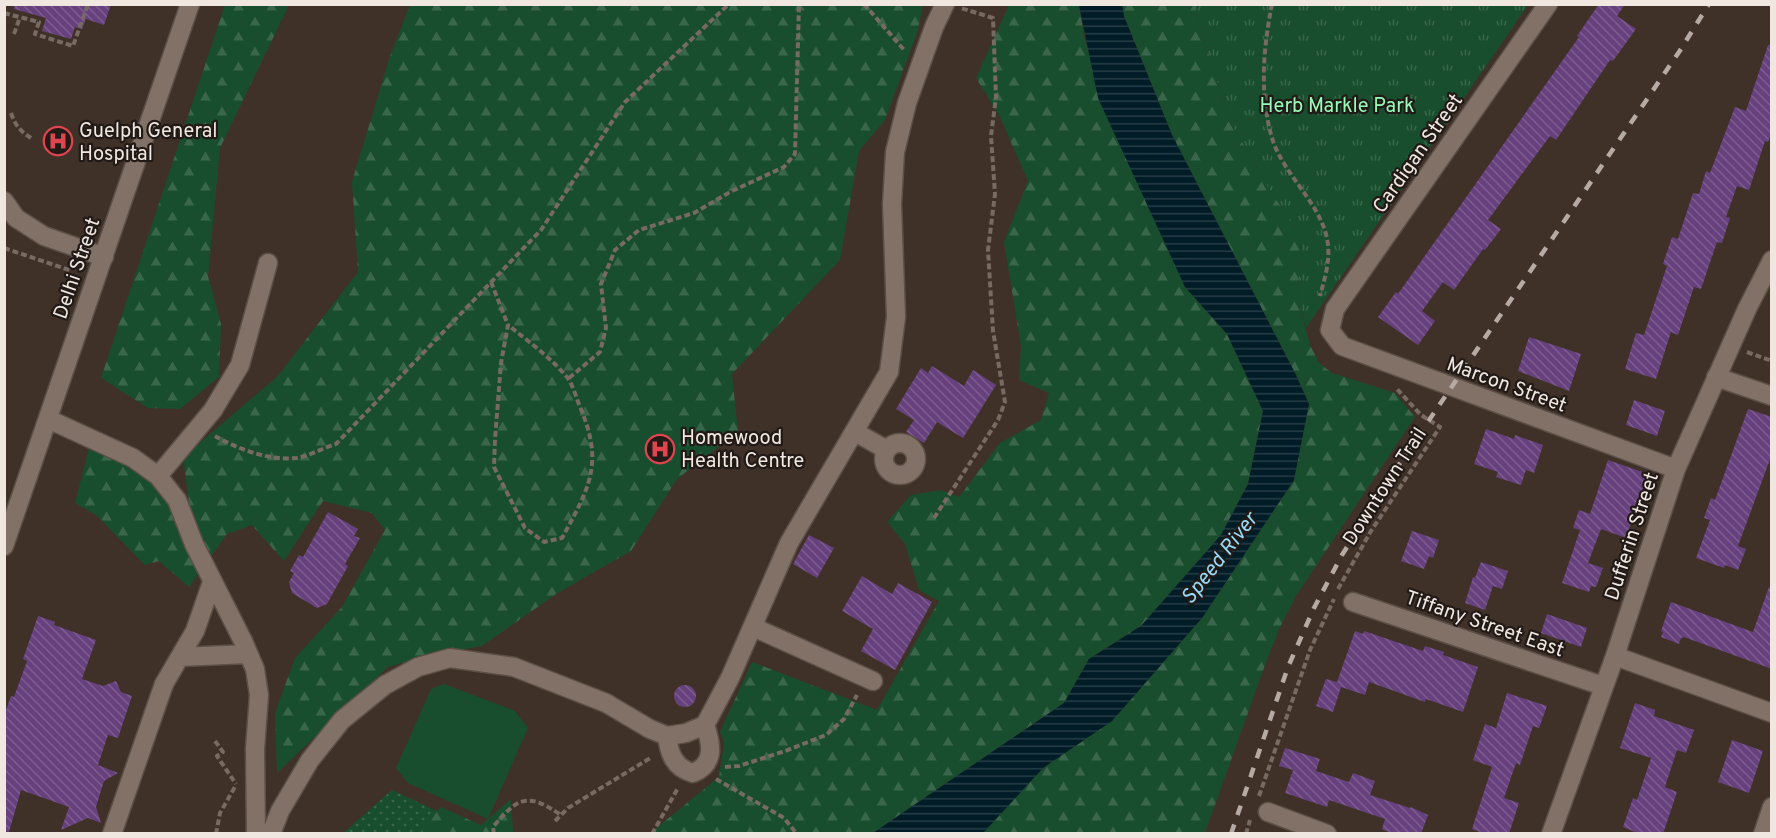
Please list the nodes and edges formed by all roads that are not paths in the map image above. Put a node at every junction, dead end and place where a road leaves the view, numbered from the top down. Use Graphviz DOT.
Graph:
graph roads {
  1 [pos="190,4"];
  2 [pos="1548,4"];
  3 [pos="953,6"];
  4 [pos="4,201"];
  5 [pos="104,257"];
  6 [pos="1772,260"];
  7 [pos="268,263"];
  8 [pos="1330,330"];
  9 [pos="1716,378"];
  10 [pos="1772,396"];
  11 [pos="48,419"];
  12 [pos="855,432"];
  13 [pos="887,450"];
  14 [pos="1676,469"];
  15 [pos="158,476"];
  16 [pos="4,546"];
  17 [pos="212,582"];
  18 [pos="1353,602"];
  19 [pos="753,627"];
  20 [pos="249,654"];
  21 [pos="1615,656"];
  22 [pos="180,657"];
  23 [pos="869,680"];
  24 [pos="1603,686"];
  25 [pos="1772,712"];
  26 [pos="705,725"];
  27 [pos="668,741"];
  28 [pos="1260,807"];
  29 [pos="1772,807"];
  30 [pos="112,834"];
  31 [pos="256,834"];
  32 [pos="271,834"];
  33 [pos="1327,834"];
  34 [pos="1551,834"];
  35 [pos="1763,834"];
  1 -- 5 [label="street, Delhi Street"];
  2 -- 8 [label="street, Cardigan Street"];
  3 -- 12 [label="street"];
  4 -- 5 [label="street"];
  5 -- 11 [label="street, Delhi Street"];
  6 -- 9 [label="street, Dufferin Street"];
  7 -- 15 [label="street"];
  8 -- 14 [label="street, Marcon Street"];
  9 -- 10 [label="street"];
  9 -- 14 [label="street, Dufferin Street"];
  11 -- 15 [label="street"];
  11 -- 16 [label="street, Delhi Street"];
  12 -- 13 [label="street"];
  12 -- 19 [label="street"];
  14 -- 21 [label="street, Dufferin Street"];
  15 -- 17 [label="street"];
  17 -- 20 [label="street"];
  17 -- 22 [label="street"];
  18 -- 24 [label="street, Tiffany Street East"];
  19 -- 23 [label="street"];
  19 -- 26 [label="street"];
  20 -- 22 [label="street"];
  20 -- 31 [label="street"];
  21 -- 24 [label="street, Dufferin Street"];
  21 -- 25 [label="street"];
  22 -- 30 [label="street"];
  24 -- 34 [label="street, Dufferin Street"];
  26 -- 27 [label="street"];
  26 -- 27 [label="street"];
  27 -- 32 [label="street"];
  28 -- 33 [label="street"];
  29 -- 35 [label="street"];
}
